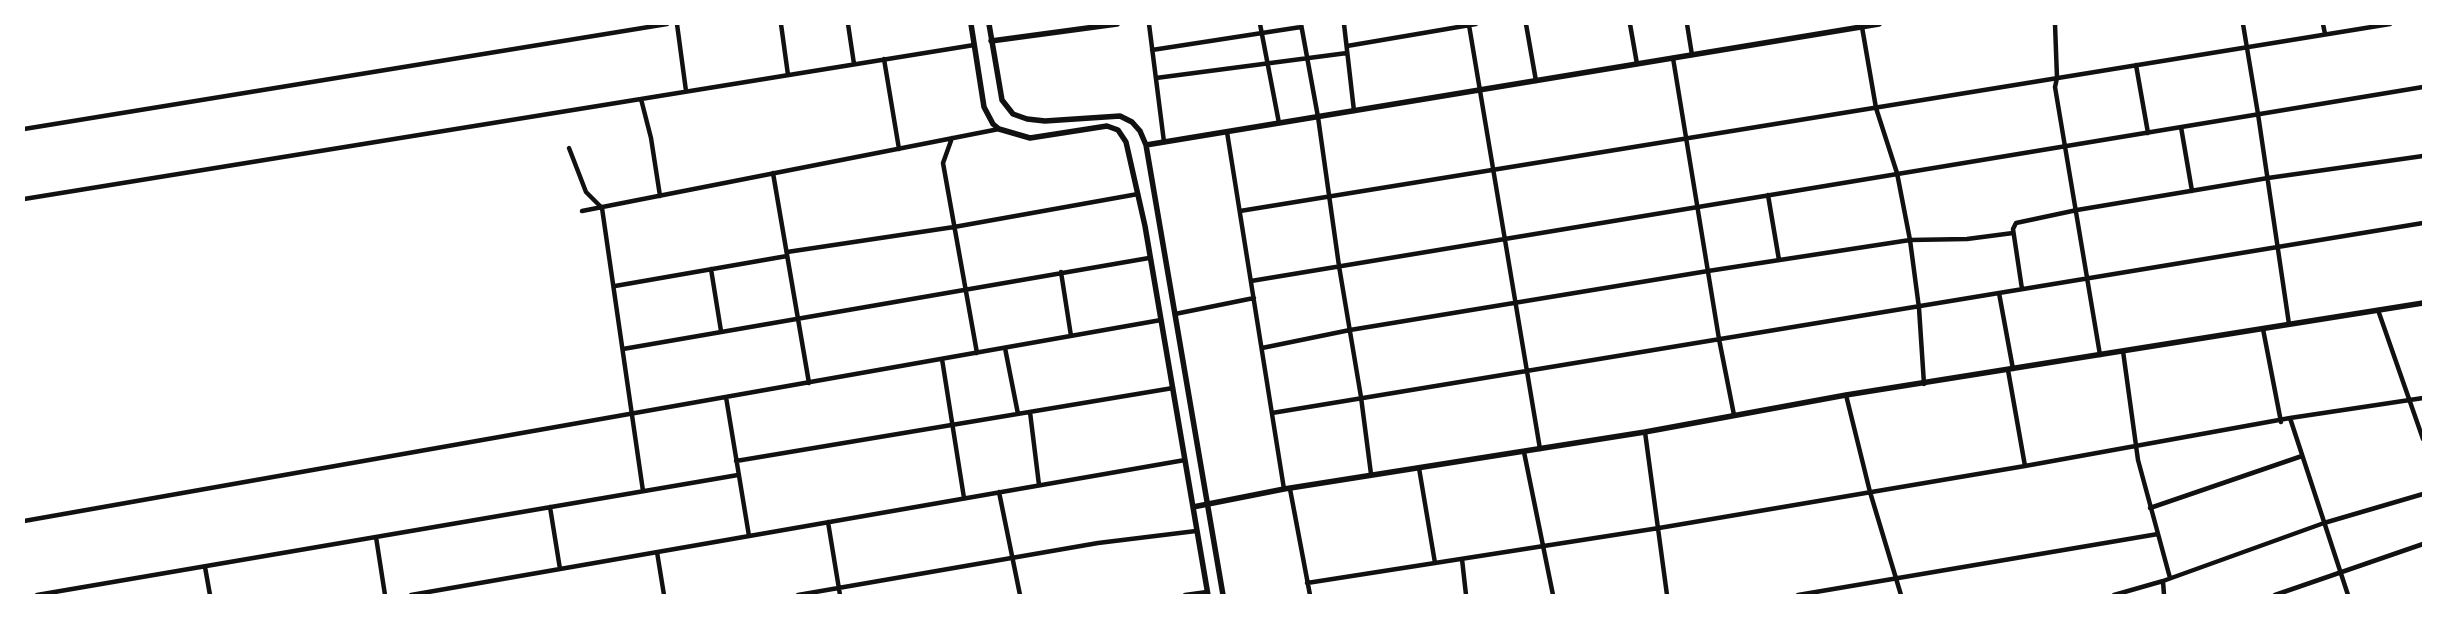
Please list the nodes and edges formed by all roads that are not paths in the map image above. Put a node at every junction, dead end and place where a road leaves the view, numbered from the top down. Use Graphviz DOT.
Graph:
graph roads {
  1 [pos="667,24"];
  2 [pos="677,24"];
  3 [pos="781,24"];
  4 [pos="848,24"];
  5 [pos="971,24"];
  6 [pos="989,24"];
  7 [pos="1118,24"];
  8 [pos="1149,24"];
  9 [pos="1260,24"];
  10 [pos="1344,24"];
  11 [pos="1476,24"];
  12 [pos="1526,24"];
  13 [pos="1630,24"];
  14 [pos="1687,24"];
  15 [pos="1879,24"];
  16 [pos="2055,24"];
  17 [pos="2243,24"];
  18 [pos="2323,24"];
  19 [pos="2390,24"];
  20 [pos="1098,25"];
  21 [pos="1301,25"];
  22 [pos="1469,25"];
  23 [pos="1862,26"];
  24 [pos="1262,34"];
  25 [pos="2325,34"];
  26 [pos="991,41"];
  27 [pos="974,45"];
  28 [pos="1346,46"];
  29 [pos="2247,47"];
  30 [pos="1152,50"];
  31 [pos="1347,53"];
  32 [pos="1692,55"];
  33 [pos="1307,58"];
  34 [pos="1673,58"];
  35 [pos="884,59"];
  36 [pos="1268,63"];
  37 [pos="854,64"];
  38 [pos="1637,64"];
  39 [pos="2136,65"];
  40 [pos="788,75"];
  41 [pos="1156,78"];
  42 [pos="2057,78"];
  43 [pos="1536,81"];
  44 [pos="2423,87"];
  45 [pos="1481,90"];
  46 [pos="686,91"];
  47 [pos="641,99"];
  48 [pos="1876,108"];
  49 [pos="1354,111"];
  50 [pos="2258,114"];
  51 [pos="1318,117"];
  52 [pos="1279,123"];
  53 [pos="2181,127"];
  54 [pos="24,129"];
  55 [pos="999,129"];
  56 [pos="1227,132"];
  57 [pos="2148,133"];
  58 [pos="952,138"];
  59 [pos="1687,139"];
  60 [pos="1164,142"];
  61 [pos="1146,145"];
  62 [pos="2066,146"];
  63 [pos="569,148"];
  64 [pos="899,148"];
  65 [pos="2423,156"];
  66 [pos="1494,171"];
  67 [pos="773,173"];
  68 [pos="1897,173"];
  69 [pos="2268,178"];
  70 [pos="2192,191"];
  71 [pos="1138,194"];
  72 [pos="1768,195"];
  73 [pos="660,196"];
  74 [pos="1329,197"];
  75 [pos="24,199"];
  76 [pos="1698,207"];
  77 [pos="602,208"];
  78 [pos="2077,210"];
  79 [pos="582,211"];
  80 [pos="1240,211"];
  81 [pos="2423,223"];
  82 [pos="954,227"];
  83 [pos="2013,232"];
  84 [pos="1505,239"];
  85 [pos="1910,240"];
  86 [pos="2278,247"];
  87 [pos="787,254"];
  88 [pos="1150,258"];
  89 [pos="1780,260"];
  90 [pos="1339,266"];
  91 [pos="711,269"];
  92 [pos="1708,271"];
  93 [pos="1061,272"];
  94 [pos="2087,278"];
  95 [pos="1251,281"];
  96 [pos="614,286"];
  97 [pos="964,289"];
  98 [pos="2022,289"];
  99 [pos="1999,293"];
  100 [pos="1254,298"];
  101 [pos="1516,303"];
  102 [pos="2423,303"];
  103 [pos="1919,308"];
  104 [pos="2378,310"];
  105 [pos="1175,314"];
  106 [pos="798,319"];
  107 [pos="1161,320"];
  108 [pos="2288,324"];
  109 [pos="2263,329"];
  110 [pos="1350,330"];
  111 [pos="721,331"];
  112 [pos="1071,336"];
  113 [pos="1720,339"];
  114 [pos="1004,348"];
  115 [pos="1262,348"];
  116 [pos="623,349"];
  117 [pos="2123,351"];
  118 [pos="976,353"];
  119 [pos="2100,355"];
  120 [pos="942,359"];
  121 [pos="1527,370"];
  122 [pos="2011,370"];
  123 [pos="809,383"];
  124 [pos="1924,384"];
  125 [pos="1173,388"];
  126 [pos="1846,395"];
  127 [pos="726,397"];
  128 [pos="1361,397"];
  129 [pos="2423,398"];
  130 [pos="2410,400"];
  131 [pos="1030,412"];
  132 [pos="632,413"];
  133 [pos="1272,413"];
  134 [pos="1018,414"];
  135 [pos="1734,415"];
  136 [pos="2290,418"];
  137 [pos="2282,422"];
  138 [pos="952,425"];
  139 [pos="1645,432"];
  140 [pos="2423,439"];
  141 [pos="2136,446"];
  142 [pos="1540,449"];
  143 [pos="1524,452"];
  144 [pos="2302,456"];
  145 [pos="1185,460"];
  146 [pos="736,461"];
  147 [pos="2024,466"];
  148 [pos="1419,468"];
  149 [pos="1371,474"];
  150 [pos="738,475"];
  151 [pos="1039,485"];
  152 [pos="1287,489"];
  153 [pos="643,491"];
  154 [pos="999,492"];
  155 [pos="1870,492"];
  156 [pos="2423,494"];
  157 [pos="964,498"];
  158 [pos="1206,505"];
  159 [pos="550,507"];
  160 [pos="1193,507"];
  161 [pos="2150,508"];
  162 [pos="24,521"];
  163 [pos="828,522"];
  164 [pos="2324,523"];
  165 [pos="1659,528"];
  166 [pos="1196,531"];
  167 [pos="2158,534"];
  168 [pos="749,536"];
  169 [pos="376,537"];
  170 [pos="2423,544"];
  171 [pos="1543,546"];
  172 [pos="657,552"];
  173 [pos="1012,558"];
  174 [pos="1462,559"];
  175 [pos="1435,563"];
  176 [pos="205,566"];
  177 [pos="560,569"];
  178 [pos="2340,573"];
  179 [pos="1896,578"];
  180 [pos="2170,578"];
  181 [pos="2163,581"];
  182 [pos="1307,582"];
  183 [pos="839,588"];
  184 [pos="1207,594"];
  185 [pos="37,595"];
  186 [pos="210,595"];
  187 [pos="386,595"];
  188 [pos="411,595"];
  189 [pos="664,595"];
  190 [pos="798,595"];
  191 [pos="840,595"];
  192 [pos="1020,595"];
  193 [pos="1185,595"];
  194 [pos="1222,595"];
  195 [pos="1310,595"];
  196 [pos="1466,595"];
  197 [pos="1553,595"];
  198 [pos="1667,595"];
  199 [pos="1798,595"];
  200 [pos="1902,595"];
  201 [pos="2114,595"];
  202 [pos="2164,595"];
  203 [pos="2275,595"];
  204 [pos="2348,595"];
  1 -- 54 [label="street"];
  2 -- 46 [label="street"];
  3 -- 40 [label="street"];
  4 -- 37 [label="street"];
  5 -- 27 [label="street"];
  6 -- 26 [label="street"];
  7 -- 20 [label="street"];
  8 -- 30 [label="street"];
  9 -- 24 [label="street"];
  10 -- 28 [label="street"];
  11 -- 22 [label="street"];
  12 -- 43 [label="street"];
  13 -- 38 [label="street"];
  14 -- 32 [label="street"];
  15 -- 23 [label="street"];
  16 -- 42 [label="street"];
  17 -- 29 [label="street"];
  18 -- 25 [label="street"];
  19 -- 25 [label="street"];
  20 -- 26 [label="street"];
  21 -- 24 [label="street"];
  21 -- 33 [label="street"];
  22 -- 28 [label="street"];
  22 -- 45 [label="street"];
  23 -- 32 [label="street"];
  23 -- 48 [label="street"];
  24 -- 30 [label="street"];
  24 -- 36 [label="street"];
  25 -- 29 [label="street"];
  26 -- 61 [label="street"];
  27 -- 35 [label="street"];
  27 -- 55 [label="street"];
  28 -- 31 [label="street"];
  29 -- 39 [label="street"];
  29 -- 50 [label="street"];
  30 -- 41 [label="street"];
  31 -- 33 [label="street"];
  31 -- 49 [label="street"];
  32 -- 34 [label="street"];
  33 -- 36 [label="street"];
  33 -- 51 [label="street"];
  34 -- 38 [label="street"];
  34 -- 59 [label="street"];
  35 -- 37 [label="street"];
  35 -- 64 [label="street"];
  36 -- 41 [label="street"];
  36 -- 52 [label="street"];
  37 -- 40 [label="street"];
  38 -- 43 [label="street"];
  39 -- 42 [label="street"];
  39 -- 57 [label="street"];
  40 -- 46 [label="street"];
  41 -- 60 [label="street"];
  42 -- 48 [label="street"];
  42 -- 62 [label="street"];
  43 -- 45 [label="street"];
  44 -- 50 [label="street"];
  45 -- 49 [label="street"];
  45 -- 66 [label="street"];
  46 -- 47 [label="street"];
  47 -- 73 [label="street"];
  47 -- 75 [label="street"];
  48 -- 59 [label="street"];
  48 -- 68 [label="street"];
  49 -- 51 [label="street"];
  50 -- 53 [label="street"];
  50 -- 69 [label="street"];
  51 -- 52 [label="street"];
  51 -- 74 [label="street"];
  52 -- 56 [label="street"];
  53 -- 57 [label="street"];
  53 -- 70 [label="street"];
  55 -- 58 [label="street"];
  55 -- 71 [label="street"];
  56 -- 60 [label="street"];
  56 -- 80 [label="street"];
  57 -- 62 [label="street"];
  58 -- 64 [label="street"];
  58 -- 82 [label="street"];
  59 -- 66 [label="street"];
  59 -- 76 [label="street"];
  60 -- 61 [label="street"];
  61 -- 105 [label="street"];
  62 -- 68 [label="street"];
  62 -- 78 [label="street"];
  63 -- 77 [label="street"];
  64 -- 67 [label="street"];
  65 -- 69 [label="street"];
  66 -- 74 [label="street"];
  66 -- 84 [label="street"];
  67 -- 73 [label="street"];
  67 -- 87 [label="street"];
  68 -- 72 [label="street"];
  68 -- 85 [label="street"];
  69 -- 70 [label="street"];
  69 -- 86 [label="street"];
  70 -- 78 [label="street"];
  71 -- 82 [label="street"];
  71 -- 88 [label="street"];
  72 -- 76 [label="street"];
  72 -- 89 [label="street"];
  73 -- 77 [label="street"];
  74 -- 80 [label="street"];
  74 -- 90 [label="street"];
  76 -- 84 [label="street"];
  76 -- 92 [label="street"];
  77 -- 79 [label="street"];
  77 -- 96 [label="street"];
  78 -- 83 [label="street"];
  78 -- 94 [label="street"];
  80 -- 95 [label="street"];
  81 -- 86 [label="street"];
  82 -- 87 [label="street"];
  82 -- 97 [label="street"];
  83 -- 85 [label="street"];
  83 -- 98 [label="street"];
  84 -- 90 [label="street"];
  84 -- 101 [label="street"];
  85 -- 89 [label="street"];
  85 -- 103 [label="street"];
  86 -- 94 [label="street"];
  86 -- 108 [label="street"];
  87 -- 91 [label="street"];
  87 -- 106 [label="street"];
  88 -- 93 [label="street"];
  88 -- 107 [label="street"];
  89 -- 92 [label="street"];
  90 -- 95 [label="street"];
  90 -- 110 [label="street"];
  91 -- 96 [label="street"];
  91 -- 111 [label="street"];
  92 -- 101 [label="street"];
  92 -- 113 [label="street"];
  93 -- 97 [label="street"];
  93 -- 112 [label="street"];
  94 -- 98 [label="street"];
  94 -- 119 [label="street"];
  95 -- 100 [label="street"];
  96 -- 116 [label="street"];
  97 -- 106 [label="street"];
  97 -- 118 [label="street"];
  98 -- 99 [label="street"];
  99 -- 103 [label="street"];
  99 -- 122 [label="street"];
  100 -- 105 [label="street"];
  100 -- 115 [label="street"];
  101 -- 110 [label="street"];
  101 -- 121 [label="street"];
  102 -- 104 [label="street"];
  103 -- 113 [label="street"];
  103 -- 124 [label="street"];
  104 -- 108 [label="street"];
  104 -- 130 [label="street"];
  105 -- 158 [label="street"];
  106 -- 111 [label="street"];
  106 -- 123 [label="street"];
  107 -- 112 [label="street"];
  107 -- 125 [label="street"];
  108 -- 109 [label="street"];
  109 -- 117 [label="street"];
  109 -- 137 [label="street"];
  110 -- 115 [label="street"];
  110 -- 128 [label="street"];
  111 -- 116 [label="street"];
  112 -- 114 [label="street"];
  113 -- 121 [label="street"];
  113 -- 135 [label="street"];
  114 -- 118 [label="street"];
  114 -- 134 [label="street"];
  115 -- 133 [label="street"];
  116 -- 132 [label="street"];
  117 -- 119 [label="street"];
  117 -- 141 [label="street"];
  118 -- 120 [label="street"];
  119 -- 122 [label="street"];
  120 -- 123 [label="street"];
  120 -- 138 [label="street"];
  121 -- 128 [label="street"];
  121 -- 142 [label="street"];
  122 -- 124 [label="street"];
  122 -- 147 [label="street"];
  123 -- 127 [label="street"];
  124 -- 126 [label="street"];
  125 -- 131 [label="street"];
  125 -- 145 [label="street"];
  126 -- 135 [label="street"];
  126 -- 155 [label="street"];
  127 -- 132 [label="street"];
  127 -- 146 [label="street"];
  128 -- 133 [label="street"];
  128 -- 149 [label="street"];
  129 -- 130 [label="street"];
  130 -- 136 [label="street"];
  130 -- 140 [label="street"];
  131 -- 134 [label="street"];
  131 -- 151 [label="street"];
  132 -- 153 [label="street"];
  132 -- 162 [label="street"];
  133 -- 152 [label="street"];
  134 -- 138 [label="street"];
  135 -- 139 [label="street"];
  136 -- 137 [label="street"];
  136 -- 144 [label="street"];
  137 -- 141 [label="street"];
  138 -- 146 [label="street"];
  138 -- 157 [label="street"];
  139 -- 142 [label="street"];
  139 -- 165 [label="street"];
  141 -- 147 [label="street"];
  141 -- 161 [label="street"];
  142 -- 143 [label="street"];
  143 -- 148 [label="street"];
  143 -- 171 [label="street"];
  144 -- 161 [label="street"];
  144 -- 164 [label="street"];
  145 -- 151 [label="street"];
  145 -- 160 [label="street"];
  146 -- 150 [label="street"];
  147 -- 155 [label="street"];
  148 -- 149 [label="street"];
  148 -- 175 [label="street"];
  149 -- 152 [label="street"];
  150 -- 153 [label="street"];
  150 -- 168 [label="street"];
  151 -- 154 [label="street"];
  152 -- 158 [label="street"];
  152 -- 182 [label="street"];
  153 -- 159 [label="street"];
  154 -- 157 [label="street"];
  154 -- 173 [label="street"];
  155 -- 165 [label="street"];
  155 -- 179 [label="street"];
  156 -- 164 [label="street"];
  157 -- 163 [label="street"];
  158 -- 160 [label="street"];
  158 -- 194 [label="street"];
  159 -- 169 [label="street"];
  159 -- 177 [label="street"];
  160 -- 166 [label="street"];
  161 -- 167 [label="street"];
  163 -- 168 [label="street"];
  163 -- 183 [label="street"];
  164 -- 178 [label="street"];
  164 -- 180 [label="street"];
  165 -- 171 [label="street"];
  165 -- 198 [label="street"];
  166 -- 173 [label="street"];
  166 -- 184 [label="street"];
  167 -- 179 [label="street"];
  167 -- 180 [label="street"];
  168 -- 172 [label="street"];
  169 -- 176 [label="street"];
  169 -- 187 [label="street"];
  170 -- 178 [label="street"];
  171 -- 174 [label="street"];
  171 -- 197 [label="street"];
  172 -- 177 [label="street"];
  172 -- 189 [label="street"];
  173 -- 183 [label="street"];
  173 -- 192 [label="street"];
  174 -- 175 [label="street"];
  174 -- 196 [label="street"];
  175 -- 182 [label="street"];
  176 -- 185 [label="street"];
  176 -- 186 [label="street"];
  177 -- 188 [label="street"];
  178 -- 203 [label="street"];
  178 -- 204 [label="street"];
  179 -- 199 [label="street"];
  179 -- 200 [label="street"];
  180 -- 181 [label="street"];
  181 -- 201 [label="street"];
  181 -- 202 [label="street"];
  182 -- 195 [label="street"];
  183 -- 190 [label="street"];
  183 -- 191 [label="street"];
  184 -- 193 [label="street"];
}
